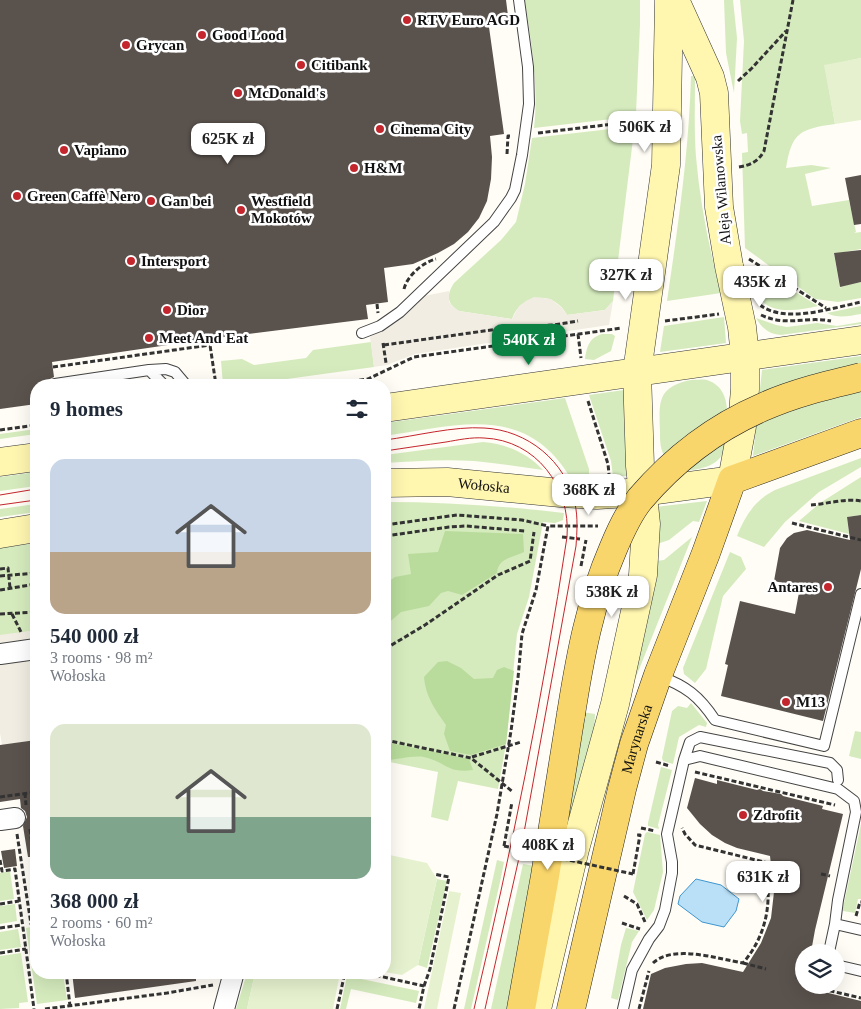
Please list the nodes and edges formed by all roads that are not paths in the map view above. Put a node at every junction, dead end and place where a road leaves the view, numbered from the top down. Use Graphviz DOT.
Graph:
graph roads {
  1 [pos="519,0"];
  2 [pos="669,0"];
  3 [pos="675,0"];
  4 [pos="362,334"];
  5 [pos="861,340"];
  6 [pos="745,356"];
  7 [pos="149,370"];
  8 [pos="637,372"];
  9 [pos="861,377"];
  10 [pos="89,379"];
  11 [pos="158,379"];
  12 [pos="181,379"];
  13 [pos="391,407"];
  14 [pos="861,433"];
  15 [pos="30,458"];
  16 [pos="0,462"];
  17 [pos="732,480"];
  18 [pos="391,483"];
  19 [pos="643,492"];
  20 [pos="30,529"];
  21 [pos="0,534"];
  22 [pos="861,594"];
  23 [pos="30,642"];
  24 [pos="0,654"];
  25 [pos="658,675"];
  26 [pos="679,765"];
  27 [pos="838,780"];
  28 [pos="835,924"];
  29 [pos="861,930"];
  30 [pos="831,944"];
  31 [pos="845,967"];
  32 [pos="861,971"];
  33 [pos="227,979"];
  34 [pos="576,1008"];
  35 [pos="224,1009"];
  36 [pos="521,1009"];
  37 [pos="537,1009"];
  38 [pos="624,1009"];
  1 -- 4 [label="lane"];
  2 -- 8 [label="main road"];
  3 -- 6 [label="main road, Aleja Wilanowska"];
  5 -- 6 [label="main road"];
  6 -- 8 [label="main road"];
  6 -- 17 [label="main road, Aleja Wilanowska"];
  7 -- 10 [label="lane"];
  7 -- 11 [label="lane"];
  7 -- 12 [label="lane"];
  8 -- 13 [label="main road"];
  8 -- 19 [label="main road, Marynarska"];
  9 -- 36 [label="main road, bridge"];
  14 -- 17 [label="main road"];
  15 -- 16 [label="main road"];
  17 -- 19 [label="main road, Wołoska"];
  17 -- 25 [label="main road, Marynarska"];
  18 -- 19 [label="main road, Wołoska"];
  19 -- 37 [label="main road, Marynarska"];
  20 -- 21 [label="main road"];
  22 -- 25 [label="lane"];
  23 -- 24 [label="street"];
  25 -- 34 [label="main road, Marynarska"];
  26 -- 27 [label="lane"];
  26 -- 28 [label="lane"];
  26 -- 38 [label="lane"];
  28 -- 29 [label="lane"];
  28 -- 30 [label="lane"];
  31 -- 32 [label="lane"];
  33 -- 35 [label="street"];
}
